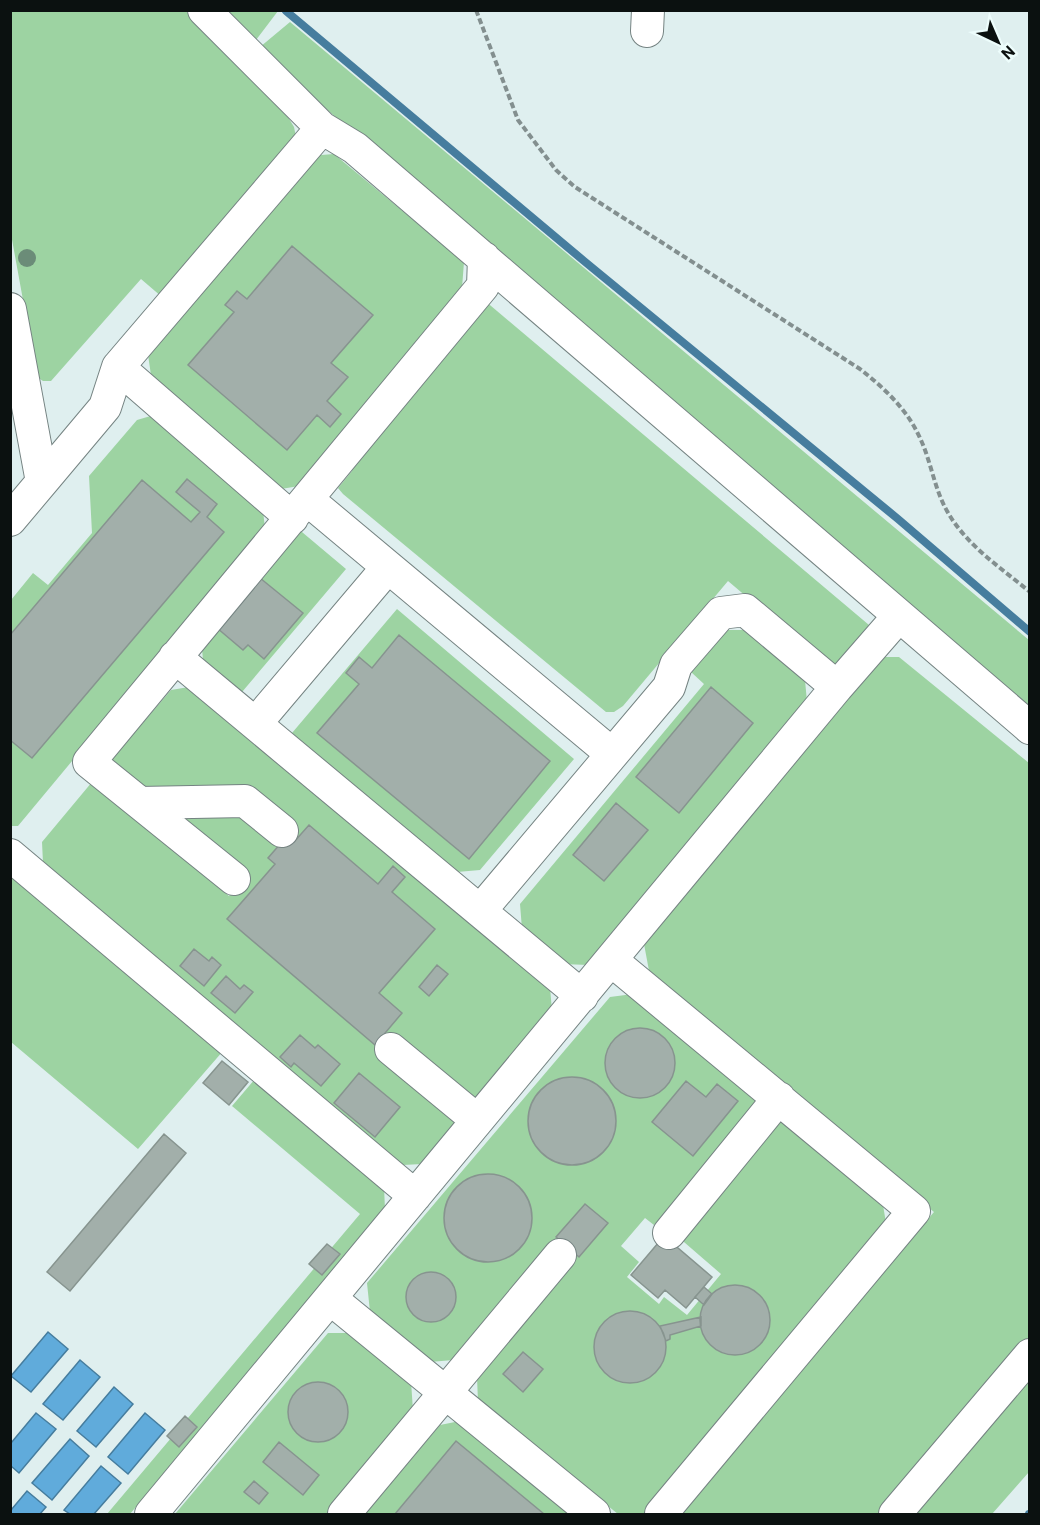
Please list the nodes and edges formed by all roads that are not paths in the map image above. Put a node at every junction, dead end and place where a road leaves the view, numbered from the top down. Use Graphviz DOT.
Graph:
graph roads {
  1 [pos="204,10"];
  2 [pos="322,128"];
  3 [pos="484,258"];
  4 [pos="10,309"];
  5 [pos="118,367"];
  6 [pos="42,482"];
  7 [pos="300,509"];
  8 [pos="10,520"];
  9 [pos="388,567"];
  10 [pos="898,616"];
  11 [pos="175,657"];
  12 [pos="837,687"];
  13 [pos="256,723"];
  14 [pos="1029,728"];
  15 [pos="612,754"];
  16 [pos="140,803"];
  17 [pos="282,831"];
  18 [pos="10,855"];
  19 [pos="234,879"];
  20 [pos="480,911"];
  21 [pos="611,960"];
  22 [pos="582,996"];
  23 [pos="391,1049"];
  24 [pos="780,1098"];
  25 [pos="477,1120"];
  26 [pos="415,1196"];
  27 [pos="669,1233"];
  28 [pos="560,1255"];
  29 [pos="331,1299"];
  30 [pos="1029,1355"];
  31 [pos="445,1393"];
  32 [pos="151,1515"];
  33 [pos="344,1515"];
  34 [pos="594,1515"];
  35 [pos="661,1515"];
  36 [pos="895,1515"];
  1 -- 2 [label="lane"];
  2 -- 3 [label="lane"];
  2 -- 5 [label="lane"];
  3 -- 7 [label="lane"];
  3 -- 10 [label="lane"];
  4 -- 6 [label="lane"];
  5 -- 6 [label="lane"];
  5 -- 7 [label="lane"];
  6 -- 8 [label="lane"];
  7 -- 9 [label="lane"];
  7 -- 11 [label="lane"];
  9 -- 13 [label="lane"];
  9 -- 15 [label="lane"];
  10 -- 12 [label="lane"];
  10 -- 14 [label="lane"];
  11 -- 13 [label="lane"];
  11 -- 16 [label="lane"];
  12 -- 15 [label="lane"];
  12 -- 21 [label="lane"];
  13 -- 20 [label="lane"];
  15 -- 20 [label="lane"];
  16 -- 17 [label="lane"];
  16 -- 19 [label="lane"];
  18 -- 26 [label="lane"];
  20 -- 22 [label="lane"];
  21 -- 22 [label="lane"];
  21 -- 24 [label="lane"];
  22 -- 25 [label="lane"];
  23 -- 25 [label="lane"];
  24 -- 27 [label="lane"];
  24 -- 35 [label="lane"];
  25 -- 26 [label="lane"];
  26 -- 29 [label="lane"];
  28 -- 31 [label="lane"];
  29 -- 31 [label="lane"];
  29 -- 32 [label="lane"];
  30 -- 36 [label="lane"];
  31 -- 33 [label="lane"];
  31 -- 34 [label="lane"];
}
